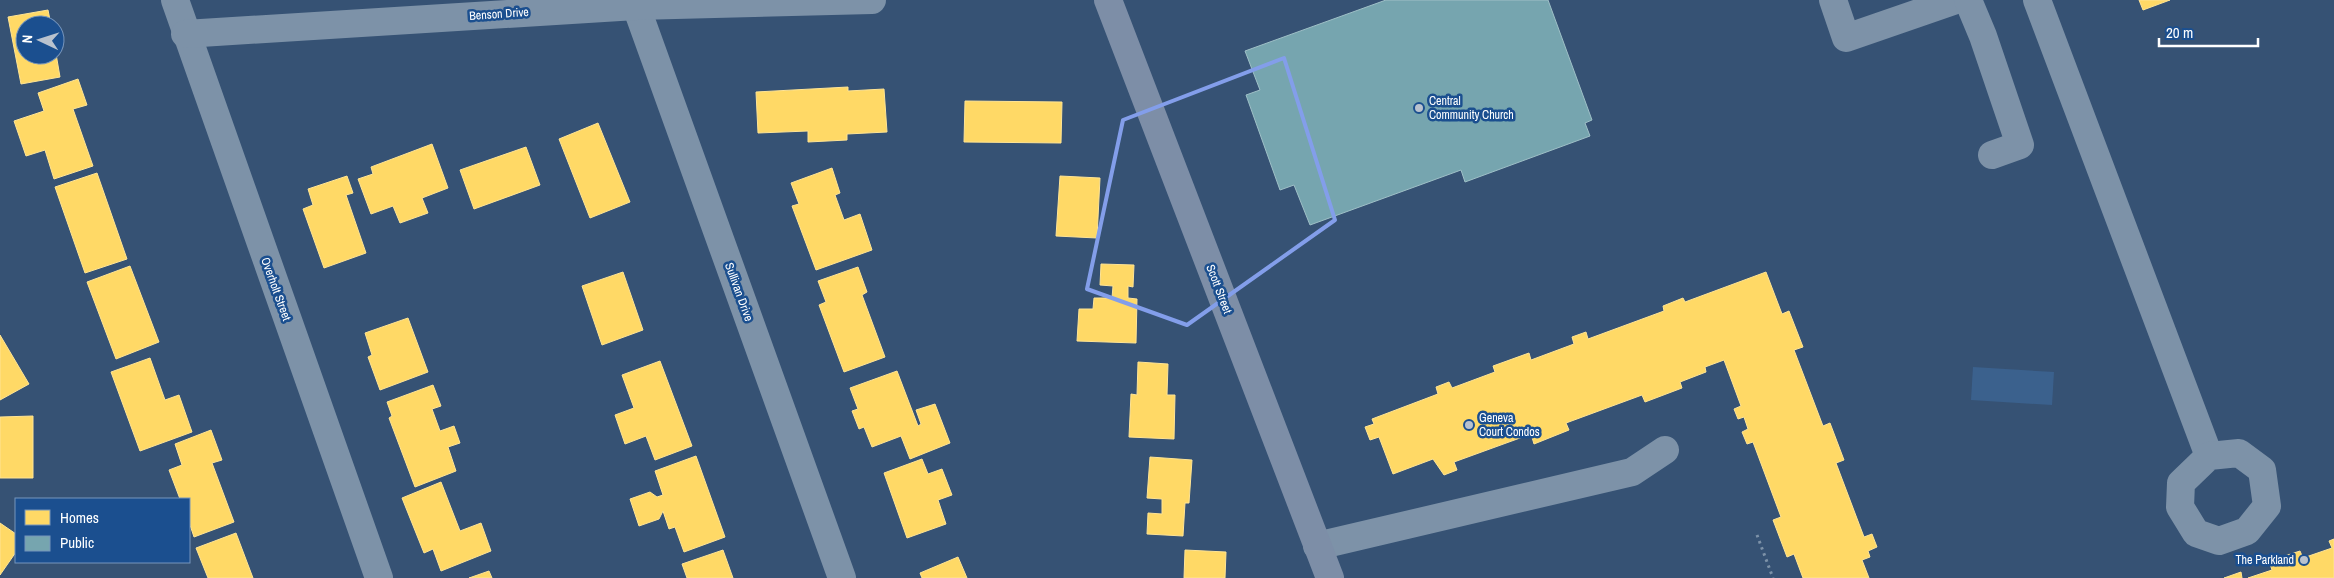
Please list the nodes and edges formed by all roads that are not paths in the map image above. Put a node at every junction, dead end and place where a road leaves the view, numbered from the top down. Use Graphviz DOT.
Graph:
graph roads {
  1 [pos="175,0"];
  2 [pos="872,0"];
  3 [pos="1108,0"];
  4 [pos="1833,0"];
  5 [pos="1956,0"];
  6 [pos="1968,0"];
  7 [pos="2037,0"];
  8 [pos="636,6"];
  9 [pos="185,34"];
  10 [pos="1992,155"];
  11 [pos="1664,450"];
  12 [pos="2209,456"];
  13 [pos="1317,546"];
  14 [pos="379,578"];
  15 [pos="842,578"];
  16 [pos="1330,578"];
  1 -- 9 [label="street, Overholt Street"];
  2 -- 8 [label="street, Benson Drive"];
  3 -- 13 [label="main road, Scott Street"];
  4 -- 5 [label="street"];
  6 -- 10 [label="street"];
  7 -- 12 [label="street"];
  8 -- 9 [label="street, Benson Drive"];
  8 -- 15 [label="street, Sullivan Drive"];
  9 -- 14 [label="street, Overholt Street"];
  11 -- 13 [label="street"];
  13 -- 16 [label="main road, Scott Street"];
}
